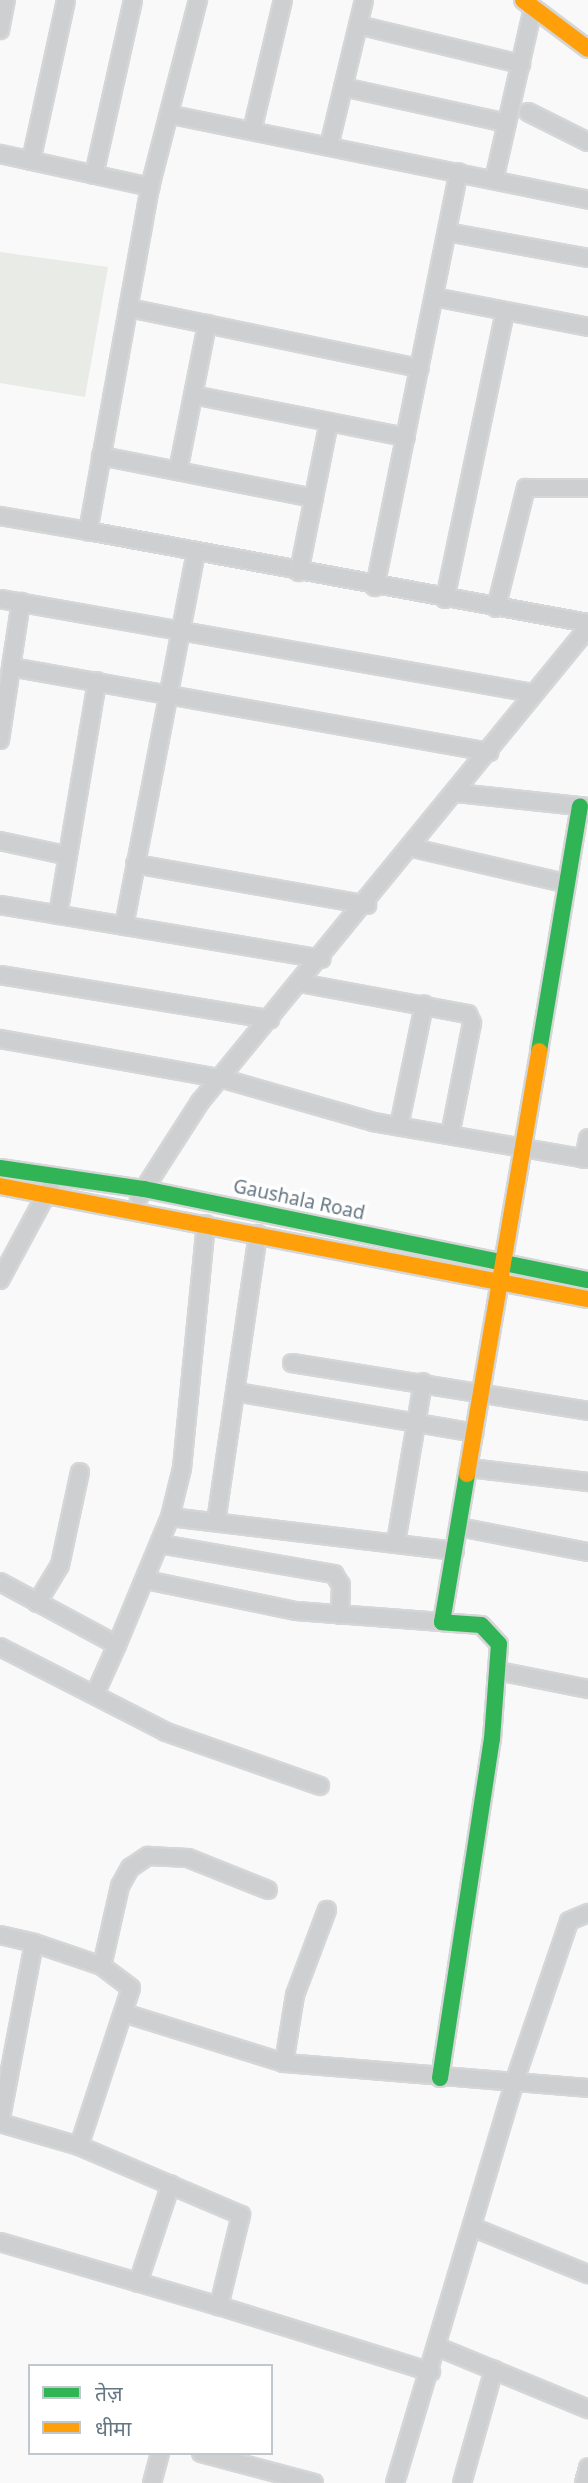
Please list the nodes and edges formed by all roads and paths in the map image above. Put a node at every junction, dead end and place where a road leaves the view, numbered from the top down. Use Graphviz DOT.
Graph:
graph roads {
  1 [pos="6,0"];
  2 [pos="66,0"];
  3 [pos="133,0"];
  4 [pos="196,0"];
  5 [pos="283,0"];
  6 [pos="364,0"];
  7 [pos="528,4"];
  8 [pos="358,25"];
  9 [pos="0,30"];
  10 [pos="588,49"];
  11 [pos="521,64"];
  12 [pos="343,87"];
  13 [pos="527,112"];
  14 [pos="172,115"];
  15 [pos="507,123"];
  16 [pos="252,131"];
  17 [pos="588,142"];
  18 [pos="329,146"];
  19 [pos="0,154"];
  20 [pos="31,161"];
  21 [pos="459,172"];
  22 [pos="94,175"];
  23 [pos="494,180"];
  24 [pos="150,187"];
  25 [pos="588,200"];
  26 [pos="447,232"];
  27 [pos="588,258"];
  28 [pos="434,297"];
  29 [pos="129,308"];
  30 [pos="505,311"];
  31 [pos="207,324"];
  32 [pos="588,327"];
  33 [pos="420,368"];
  34 [pos="193,395"];
  35 [pos="329,422"];
  36 [pos="406,436"];
  37 [pos="102,456"];
  38 [pos="178,471"];
  39 [pos="588,488"];
  40 [pos="314,498"];
  41 [pos="0,516"];
  42 [pos="88,531"];
  43 [pos="196,552"];
  44 [pos="299,572"];
  45 [pos="375,587"];
  46 [pos="0,599"];
  47 [pos="444,599"];
  48 [pos="21,603"];
  49 [pos="496,608"];
  50 [pos="588,623"];
  51 [pos="588,628"];
  52 [pos="182,631"];
  53 [pos="11,667"];
  54 [pos="97,681"];
  55 [pos="532,693"];
  56 [pos="172,694"];
  57 [pos="0,740"];
  58 [pos="490,752"];
  59 [pos="457,793"];
  60 [pos="584,806"];
  61 [pos="0,841"];
  62 [pos="413,848"];
  63 [pos="65,855"];
  64 [pos="135,864"];
  65 [pos="565,883"];
  66 [pos="0,905"];
  67 [pos="367,905"];
  68 [pos="58,915"];
  69 [pos="124,926"];
  70 [pos="320,959"];
  71 [pos="0,975"];
  72 [pos="300,983"];
  73 [pos="424,1005"];
  74 [pos="270,1019"];
  75 [pos="0,1039"];
  76 [pos="220,1078"];
  77 [pos="399,1126"];
  78 [pos="450,1135"];
  79 [pos="588,1138"];
  80 [pos="518,1147"];
  81 [pos="586,1159"];
  82 [pos="0,1168"];
  83 [pos="56,1176"];
  84 [pos="0,1186"];
  85 [pos="144,1189"];
  86 [pos="46,1195"];
  87 [pos="131,1210"];
  88 [pos="206,1224"];
  89 [pos="258,1234"];
  90 [pos="503,1264"];
  91 [pos="0,1280"];
  92 [pos="588,1280"];
  93 [pos="500,1282"];
  94 [pos="588,1298"];
  95 [pos="292,1363"];
  96 [pos="423,1382"];
  97 [pos="481,1391"];
  98 [pos="236,1392"];
  99 [pos="588,1411"];
  100 [pos="415,1422"];
  101 [pos="475,1433"];
  102 [pos="469,1468"];
  103 [pos="80,1472"];
  104 [pos="588,1482"];
  105 [pos="170,1517"];
  106 [pos="216,1522"];
  107 [pos="459,1527"];
  108 [pos="396,1542"];
  109 [pos="160,1544"];
  110 [pos="455,1551"];
  111 [pos="588,1552"];
  112 [pos="146,1580"];
  113 [pos="0,1582"];
  114 [pos="37,1603"];
  115 [pos="340,1615"];
  116 [pos="442,1622"];
  117 [pos="117,1645"];
  118 [pos="0,1647"];
  119 [pos="498,1671"];
  120 [pos="588,1689"];
  121 [pos="95,1695"];
  122 [pos="320,1786"];
  123 [pos="268,1890"];
  124 [pos="327,1910"];
  125 [pos="588,1913"];
  126 [pos="0,1935"];
  127 [pos="34,1943"];
  128 [pos="102,1966"];
  129 [pos="127,2014"];
  130 [pos="285,2063"];
  131 [pos="440,2078"];
  132 [pos="514,2083"];
  133 [pos="588,2088"];
  134 [pos="79,2146"];
  135 [pos="171,2184"];
  136 [pos="472,2227"];
  137 [pos="0,2242"];
  138 [pos="587,2271"];
  139 [pos="138,2283"];
  140 [pos="219,2306"];
  141 [pos="440,2348"];
  142 [pos="494,2369"];
  143 [pos="431,2372"];
  144 [pos="588,2409"];
  145 [pos="159,2455"];
  146 [pos="209,2455"];
  147 [pos="588,2468"];
  148 [pos="152,2483"];
  149 [pos="314,2483"];
  150 [pos="395,2483"];
  151 [pos="462,2483"];
  152 [pos="584,2483"];
  1 -- 9 [label="street"];
  2 -- 20 [label="street"];
  3 -- 22 [label="street"];
  4 -- 14 [label="street"];
  5 -- 16 [label="street"];
  6 -- 8 [label="street"];
  7 -- 10 [label="street"];
  7 -- 11 [label="street"];
  8 -- 11 [label="street"];
  8 -- 12 [label="street"];
  11 -- 15 [label="street"];
  12 -- 15 [label="street"];
  12 -- 18 [label="street"];
  13 -- 17 [label="street"];
  14 -- 16 [label="street"];
  14 -- 24 [label="street"];
  15 -- 23 [label="street"];
  16 -- 18 [label="street"];
  18 -- 21 [label="street"];
  19 -- 20 [label="street"];
  20 -- 22 [label="street"];
  21 -- 23 [label="street"];
  21 -- 26 [label="street"];
  22 -- 24 [label="street"];
  23 -- 25 [label="street"];
  24 -- 29 [label="street"];
  26 -- 27 [label="street"];
  26 -- 28 [label="street"];
  28 -- 30 [label="street"];
  28 -- 33 [label="street"];
  29 -- 31 [label="street"];
  29 -- 37 [label="street"];
  30 -- 32 [label="street"];
  30 -- 47 [label="street"];
  31 -- 33 [label="street"];
  31 -- 34 [label="street"];
  33 -- 36 [label="street"];
  34 -- 35 [label="street"];
  34 -- 38 [label="street"];
  35 -- 36 [label="street"];
  35 -- 40 [label="street"];
  36 -- 45 [label="street"];
  37 -- 38 [label="street"];
  37 -- 42 [label="street"];
  38 -- 40 [label="street"];
  39 -- 49 [label="street"];
  40 -- 44 [label="street"];
  41 -- 42 [label="street"];
  42 -- 43 [label="street"];
  43 -- 44 [label="street"];
  43 -- 52 [label="street"];
  44 -- 45 [label="street"];
  45 -- 47 [label="street"];
  46 -- 48 [label="street"];
  47 -- 49 [label="street"];
  48 -- 52 [label="street"];
  48 -- 53 [label="street"];
  49 -- 50 [label="street"];
  51 -- 55 [label="street"];
  52 -- 55 [label="street"];
  52 -- 56 [label="street"];
  53 -- 54 [label="street"];
  53 -- 57 [label="street"];
  54 -- 56 [label="street"];
  54 -- 63 [label="street"];
  55 -- 58 [label="street"];
  56 -- 58 [label="street"];
  56 -- 64 [label="street"];
  58 -- 59 [label="street"];
  59 -- 60 [label="street"];
  59 -- 62 [label="street"];
  60 -- 65 [label="street"];
  61 -- 63 [label="street"];
  62 -- 65 [label="street"];
  62 -- 67 [label="street"];
  63 -- 68 [label="street"];
  64 -- 67 [label="street"];
  64 -- 69 [label="street"];
  65 -- 80 [label="street"];
  66 -- 68 [label="street"];
  67 -- 70 [label="street"];
  68 -- 69 [label="street"];
  69 -- 70 [label="street"];
  70 -- 72 [label="street"];
  71 -- 74 [label="street"];
  72 -- 73 [label="street"];
  72 -- 74 [label="street"];
  73 -- 77 [label="street"];
  73 -- 78 [label="street"];
  74 -- 76 [label="street"];
  75 -- 76 [label="street"];
  76 -- 77 [label="street"];
  76 -- 85 [label="street"];
  77 -- 78 [label="street"];
  78 -- 80 [label="street"];
  79 -- 81 [label="street"];
  80 -- 81 [label="street"];
  80 -- 90 [label="street"];
  82 -- 83 [label="street, Gaushala Road"];
  83 -- 85 [label="street, Gaushala Road"];
  83 -- 86 [label="street"];
  84 -- 86 [label="street"];
  85 -- 87 [label="street"];
  85 -- 90 [label="street, Gaushala Road"];
  86 -- 87 [label="street"];
  86 -- 91 [label="street"];
  87 -- 88 [label="street"];
  88 -- 89 [label="street"];
  88 -- 105 [label="street"];
  89 -- 93 [label="street"];
  89 -- 98 [label="street"];
  90 -- 92 [label="street, Gaushala Road"];
  90 -- 93 [label="street"];
  93 -- 94 [label="street"];
  93 -- 97 [label="street"];
  95 -- 96 [label="street"];
  96 -- 97 [label="street"];
  96 -- 100 [label="street"];
  97 -- 99 [label="street"];
  97 -- 101 [label="street"];
  98 -- 100 [label="street"];
  98 -- 106 [label="street"];
  100 -- 101 [label="street"];
  100 -- 108 [label="street"];
  101 -- 102 [label="street"];
  102 -- 104 [label="street"];
  102 -- 107 [label="street"];
  103 -- 114 [label="street"];
  105 -- 106 [label="street"];
  105 -- 109 [label="street"];
  106 -- 108 [label="street"];
  107 -- 110 [label="street"];
  107 -- 111 [label="street"];
  108 -- 110 [label="street"];
  109 -- 112 [label="street"];
  109 -- 115 [label="street"];
  110 -- 116 [label="street"];
  112 -- 115 [label="street"];
  112 -- 117 [label="street"];
  113 -- 114 [label="street"];
  114 -- 117 [label="street"];
  115 -- 116 [label="street"];
  116 -- 119 [label="street"];
  117 -- 121 [label="street"];
  118 -- 121 [label="street"];
  119 -- 120 [label="street"];
  119 -- 131 [label="street"];
  121 -- 122 [label="street"];
  123 -- 128 [label="street"];
  124 -- 130 [label="street"];
  125 -- 132 [label="street"];
  126 -- 127 [label="street"];
  127 -- 128 [label="street"];
  127 -- 134 [label="street"];
  128 -- 129 [label="street"];
  129 -- 130 [label="street"];
  129 -- 134 [label="street"];
  130 -- 131 [label="street"];
  131 -- 132 [label="street"];
  132 -- 133 [label="street"];
  132 -- 136 [label="street"];
  134 -- 135 [label="street"];
  135 -- 139 [label="street"];
  135 -- 140 [label="street"];
  136 -- 138 [label="street"];
  136 -- 141 [label="street"];
  137 -- 139 [label="street"];
  139 -- 140 [label="street"];
  140 -- 143 [label="street"];
  141 -- 142 [label="street"];
  141 -- 143 [label="street"];
  142 -- 144 [label="street"];
  142 -- 151 [label="street"];
  143 -- 150 [label="street"];
  145 -- 148 [label="street"];
  146 -- 149 [label="street"];
  147 -- 152 [label="street"];
}
